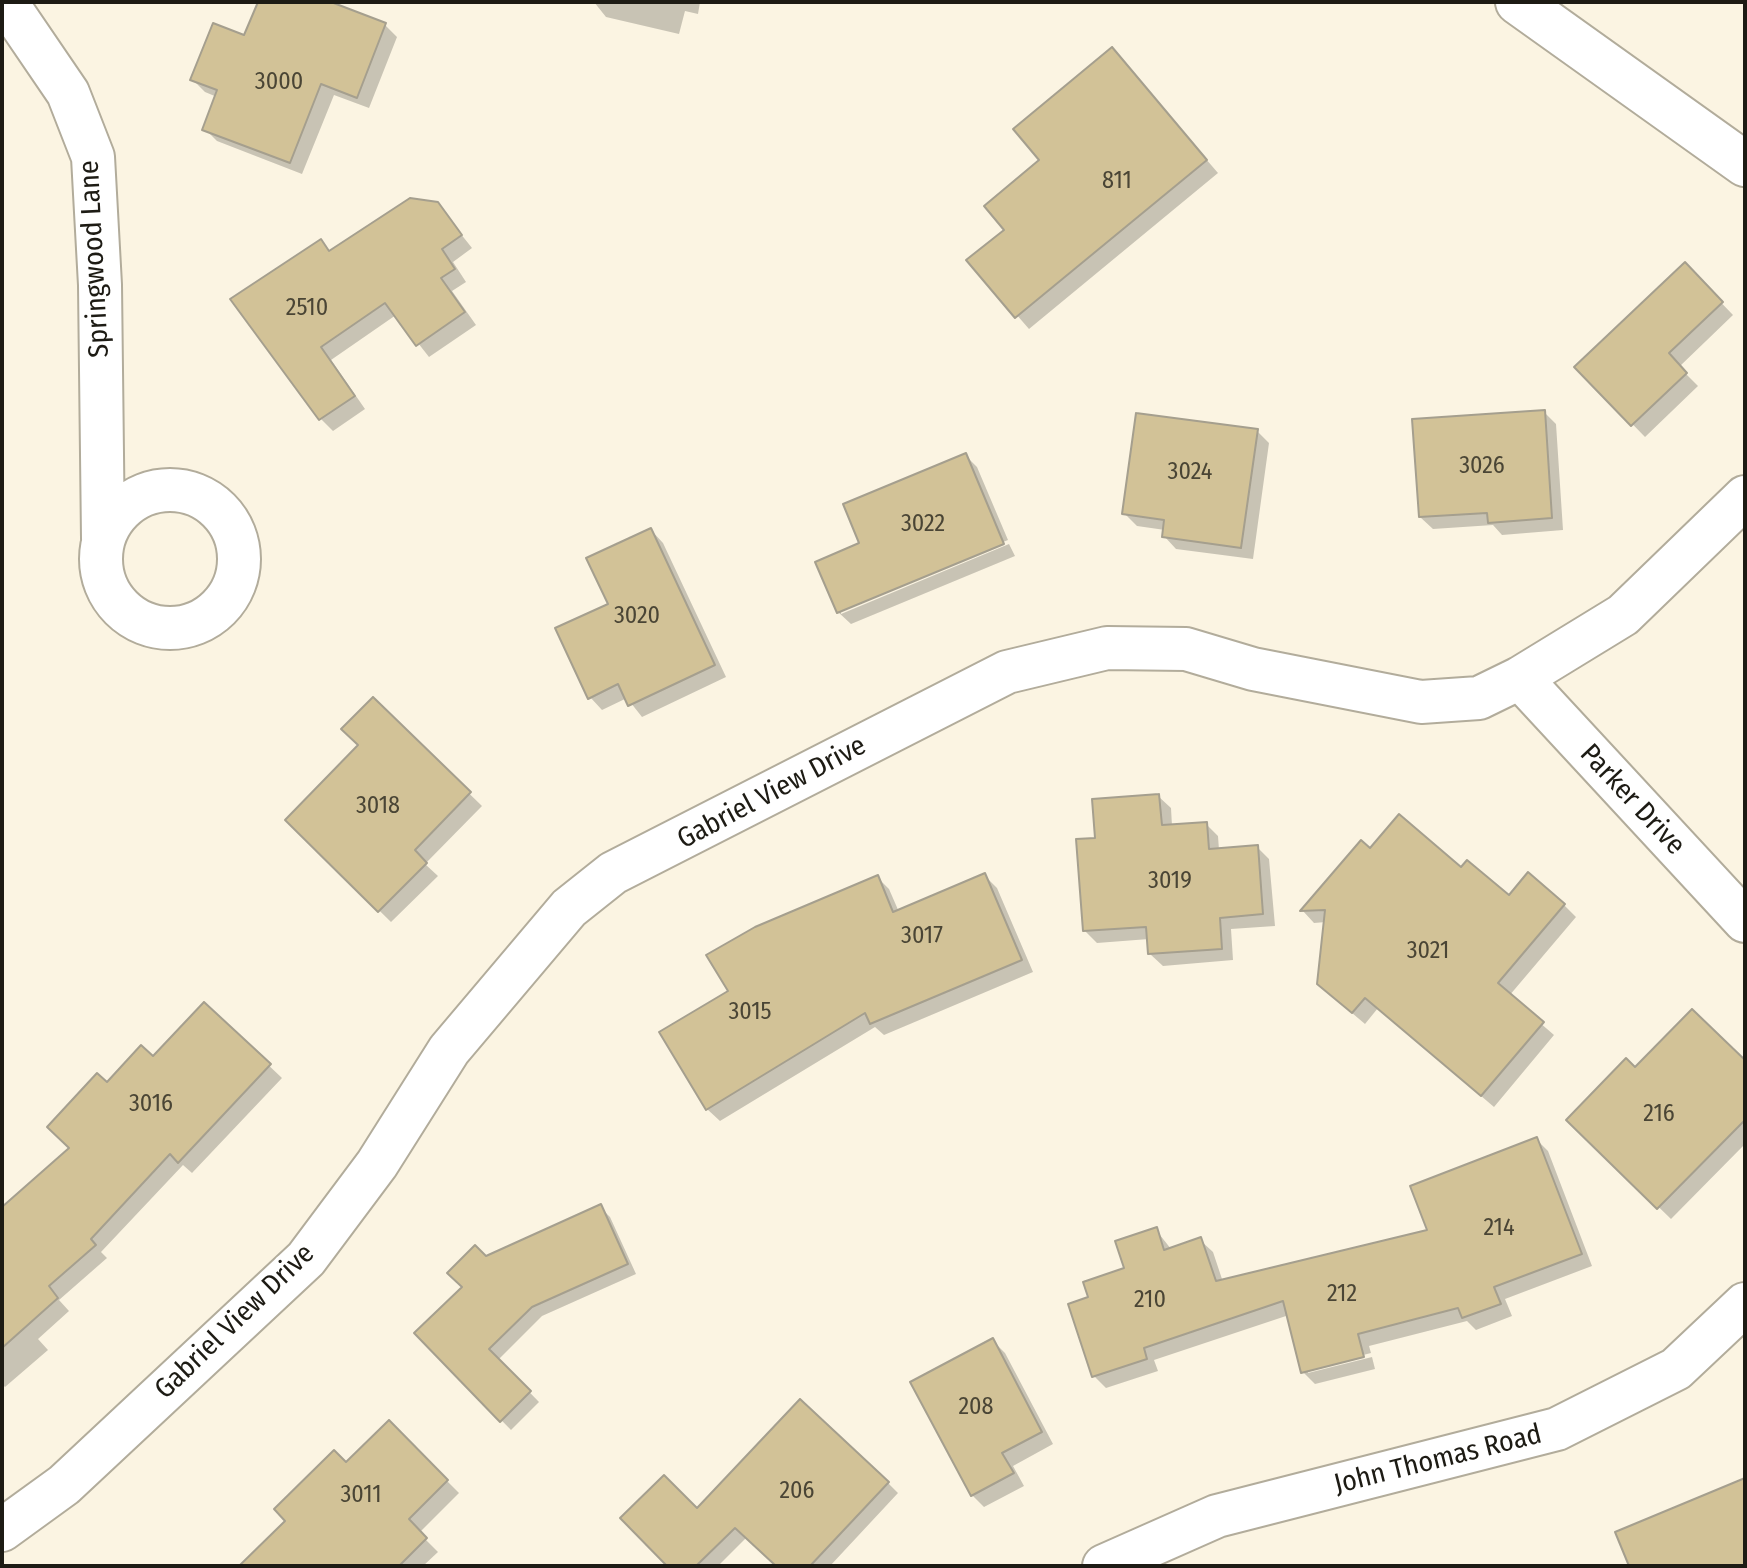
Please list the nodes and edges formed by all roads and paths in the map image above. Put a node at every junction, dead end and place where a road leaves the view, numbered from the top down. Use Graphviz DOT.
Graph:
graph roads {
  1 [pos="6,2"];
  2 [pos="1518,2"];
  3 [pos="1745,164"];
  4 [pos="1745,497"];
  5 [pos="103,539"];
  6 [pos="1520,678"];
  7 [pos="1745,921"];
  8 [pos="1745,1304"];
  9 [pos="2,1530"];
  10 [pos="1104,1566"];
  1 -- 5 [label="street, Springwood Lane"];
  2 -- 3 [label="street"];
  4 -- 6 [label="street, Gabriel View Drive"];
  6 -- 7 [label="street, Parker Drive"];
  6 -- 9 [label="street, Gabriel View Drive"];
  8 -- 10 [label="street, John Thomas Road"];
}
